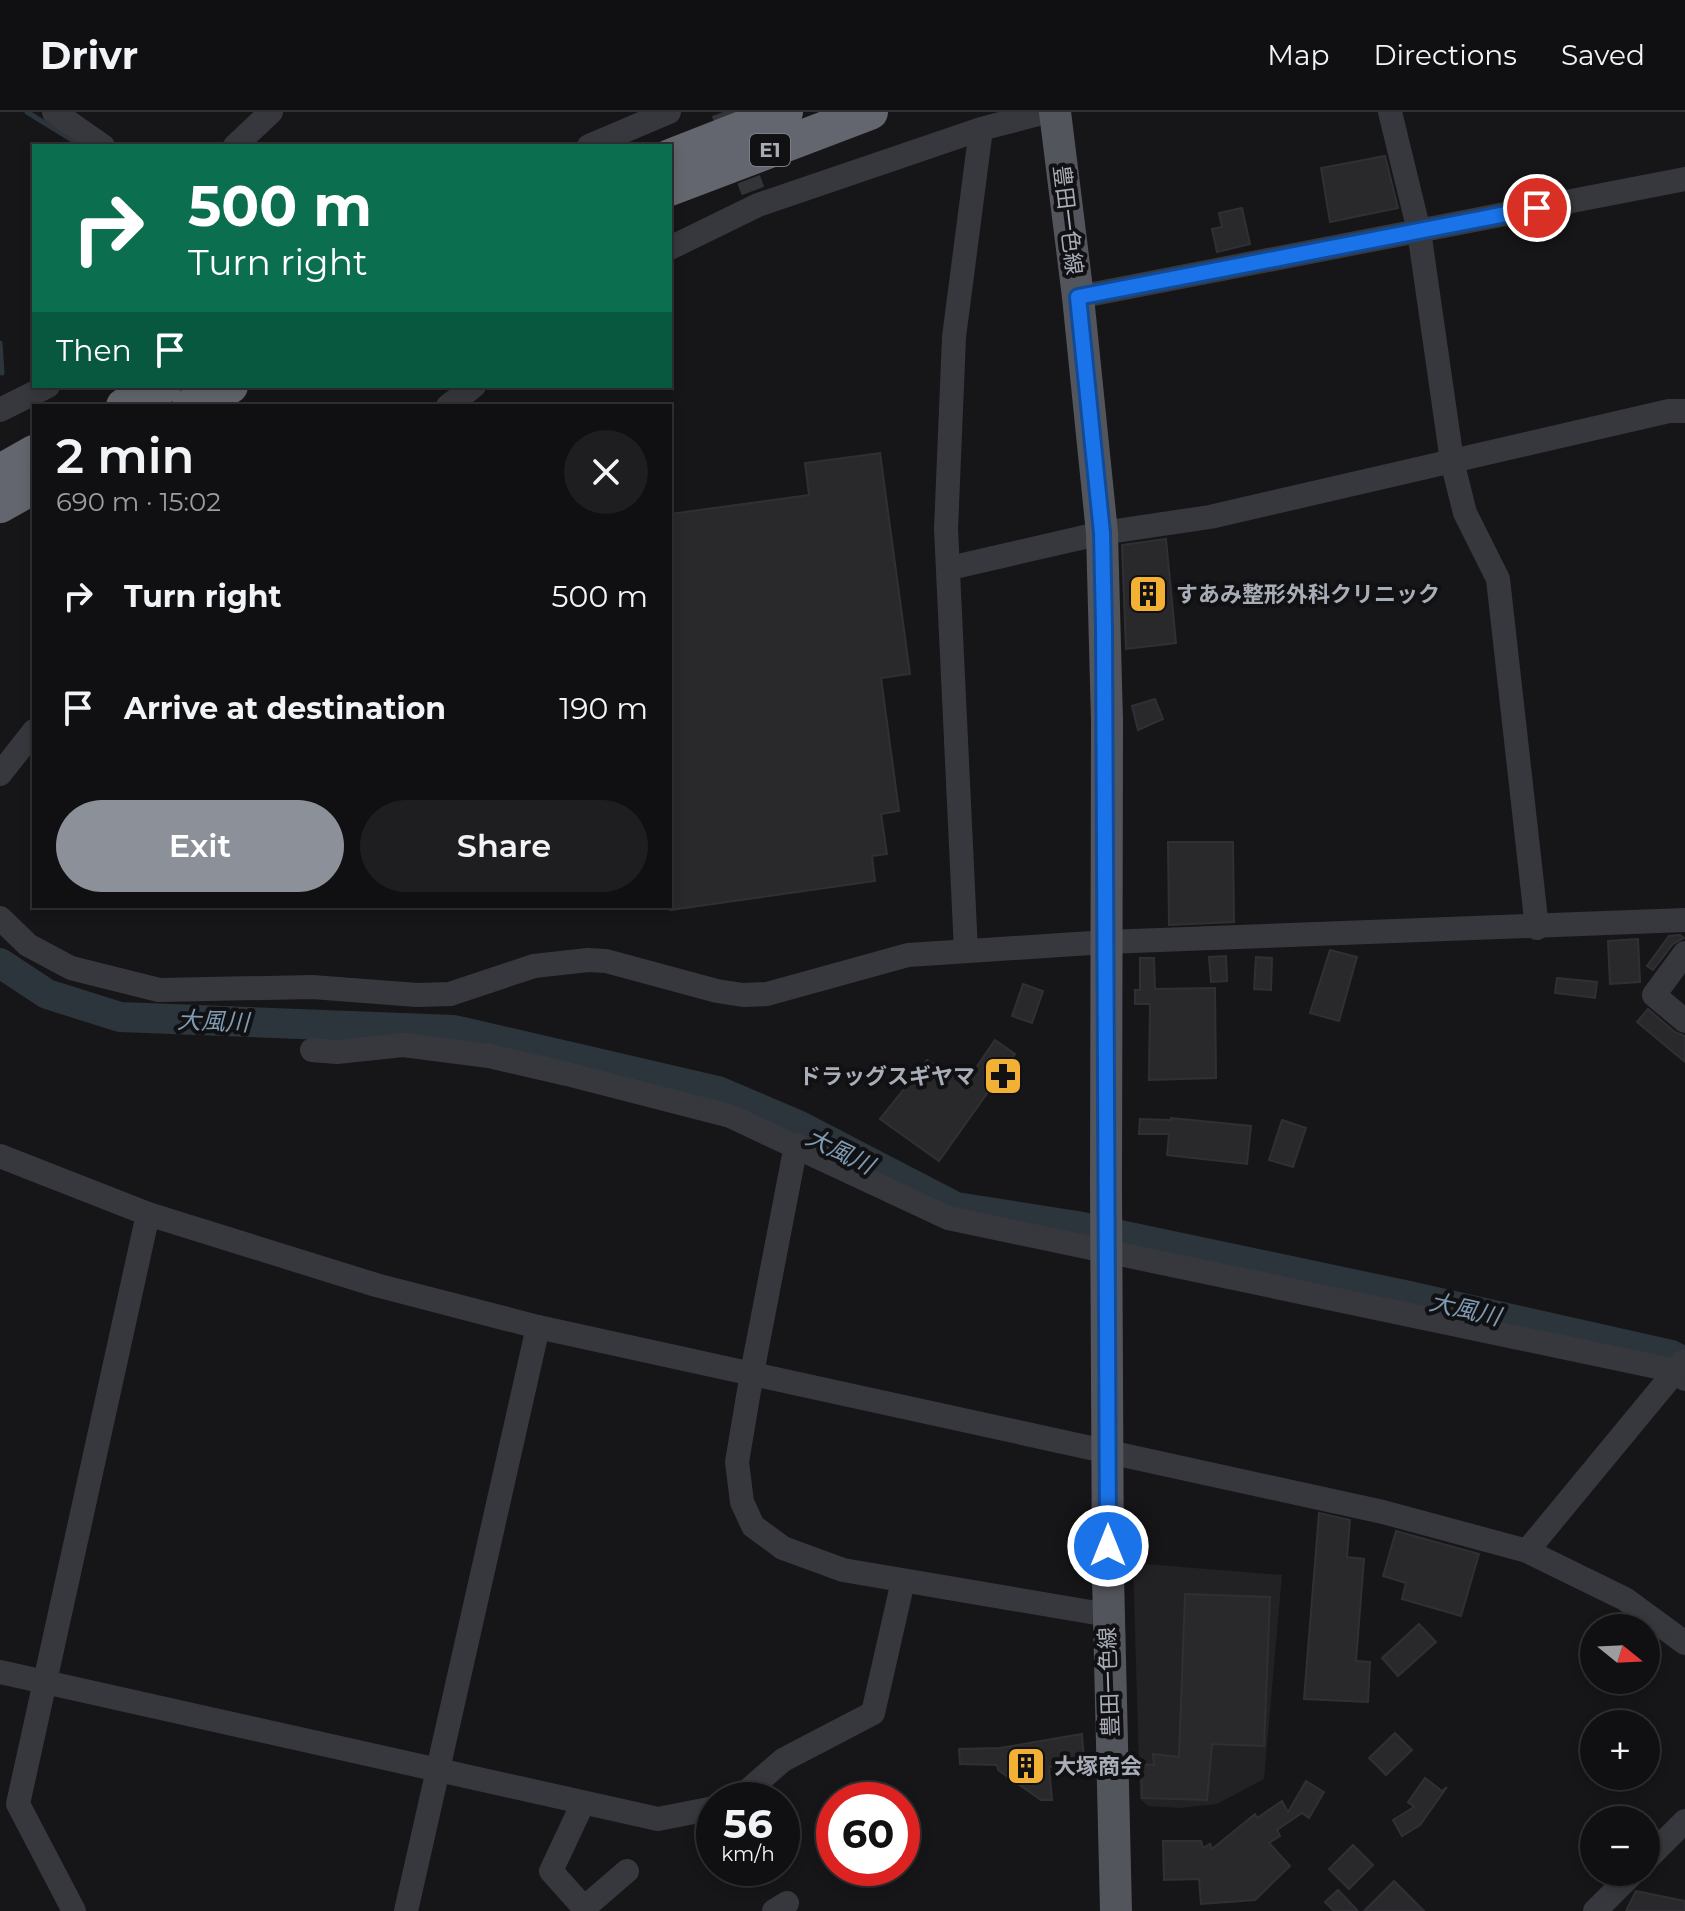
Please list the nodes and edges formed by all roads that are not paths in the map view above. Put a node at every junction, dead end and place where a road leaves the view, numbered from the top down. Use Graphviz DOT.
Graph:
graph roads {
  1 [pos="54,112"];
  2 [pos="271,112"];
  3 [pos="669,112"];
  4 [pos="785,112"];
  5 [pos="870,112"];
  6 [pos="1046,112"];
  7 [pos="1055,112"];
  8 [pos="1390,112"];
  9 [pos="981,129"];
  10 [pos="100,144"];
  11 [pos="237,144"];
  12 [pos="594,144"];
  13 [pos="672,156"];
  14 [pos="1685,179"];
  15 [pos="672,187"];
  16 [pos="1419,231"];
  17 [pos="672,247"];
  18 [pos="1078,297"];
  19 [pos="44,388"];
  20 [pos="159,388"];
  21 [pos="226,388"];
  22 [pos="471,388"];
  23 [pos="128,404"];
  24 [pos="194,404"];
  25 [pos="451,404"];
  26 [pos="0,410"];
  27 [pos="1685,411"];
  28 [pos="32,454"];
  29 [pos="1452,461"];
  30 [pos="0,472"];
  31 [pos="32,487"];
  32 [pos="0,505"];
  33 [pos="1102,533"];
  34 [pos="950,568"];
  35 [pos="32,734"];
  36 [pos="0,774"];
  37 [pos="0,918"];
  38 [pos="1685,920"];
  39 [pos="1537,928"];
  40 [pos="1106,942"];
  41 [pos="966,951"];
  42 [pos="1685,953"];
  43 [pos="1685,1021"];
  44 [pos="312,1050"];
  45 [pos="796,1145"];
  46 [pos="0,1156"];
  47 [pos="148,1214"];
  48 [pos="538,1327"];
  49 [pos="1682,1370"];
  50 [pos="752,1373"];
  51 [pos="1527,1551"];
  52 [pos="903,1581"];
  53 [pos="1108,1615"];
  54 [pos="1685,1643"];
  55 [pos="0,1672"];
  56 [pos="44,1681"];
  57 [pos="437,1772"];
  58 [pos="758,1782"];
  59 [pos="583,1803"];
  60 [pos="9,1807"];
  61 [pos="696,1812"];
  62 [pos="1685,1821"];
  63 [pos="1660,1846"];
  64 [pos="627,1871"];
  65 [pos="1620,1886"];
  66 [pos="585,1909"];
  67 [pos="74,1911"];
  68 [pos="406,1911"];
  69 [pos="1116,1911"];
  70 [pos="1595,1911"];
  1 -- 10 [label="street"];
  2 -- 11 [label="street"];
  3 -- 12 [label="street"];
  4 -- 13 [label="highway, E1"];
  5 -- 15 [label="highway, E1"];
  6 -- 9 [label="street"];
  7 -- 18 [label="main road, 豊田一色線"];
  8 -- 16 [label="street"];
  9 -- 17 [label="street"];
  9 -- 34 [label="street"];
  14 -- 16 [label="street"];
  16 -- 18 [label="street"];
  16 -- 29 [label="street"];
  18 -- 33 [label="main road, 豊田一色線"];
  19 -- 26 [label="street"];
  20 -- 23 [label="highway"];
  21 -- 24 [label="highway"];
  22 -- 25 [label="street"];
  27 -- 29 [label="street"];
  28 -- 30 [label="highway"];
  29 -- 33 [label="street"];
  29 -- 39 [label="street"];
  31 -- 32 [label="highway"];
  33 -- 34 [label="street"];
  33 -- 40 [label="main road, 豊田一色線"];
  34 -- 41 [label="street"];
  35 -- 36 [label="street"];
  37 -- 41 [label="street"];
  38 -- 39 [label="street"];
  39 -- 40 [label="street"];
  40 -- 41 [label="street"];
  40 -- 53 [label="main road, 豊田一色線, bridge"];
  42 -- 43 [label="street"];
  44 -- 45 [label="street"];
  45 -- 49 [label="street"];
  45 -- 50 [label="street"];
  46 -- 47 [label="street"];
  47 -- 48 [label="street"];
  47 -- 56 [label="street"];
  48 -- 50 [label="street"];
  48 -- 57 [label="street"];
  49 -- 51 [label="street"];
  50 -- 51 [label="street"];
  50 -- 52 [label="street"];
  51 -- 54 [label="street"];
  52 -- 53 [label="street"];
  52 -- 58 [label="street"];
  53 -- 69 [label="main road, 豊田一色線"];
  55 -- 56 [label="street"];
  56 -- 57 [label="street"];
  56 -- 60 [label="street"];
  57 -- 59 [label="street"];
  57 -- 68 [label="street"];
  59 -- 61 [label="street"];
  59 -- 66 [label="street"];
  60 -- 67 [label="street"];
  62 -- 63 [label="street"];
  64 -- 66 [label="street"];
  65 -- 70 [label="street"];
}
